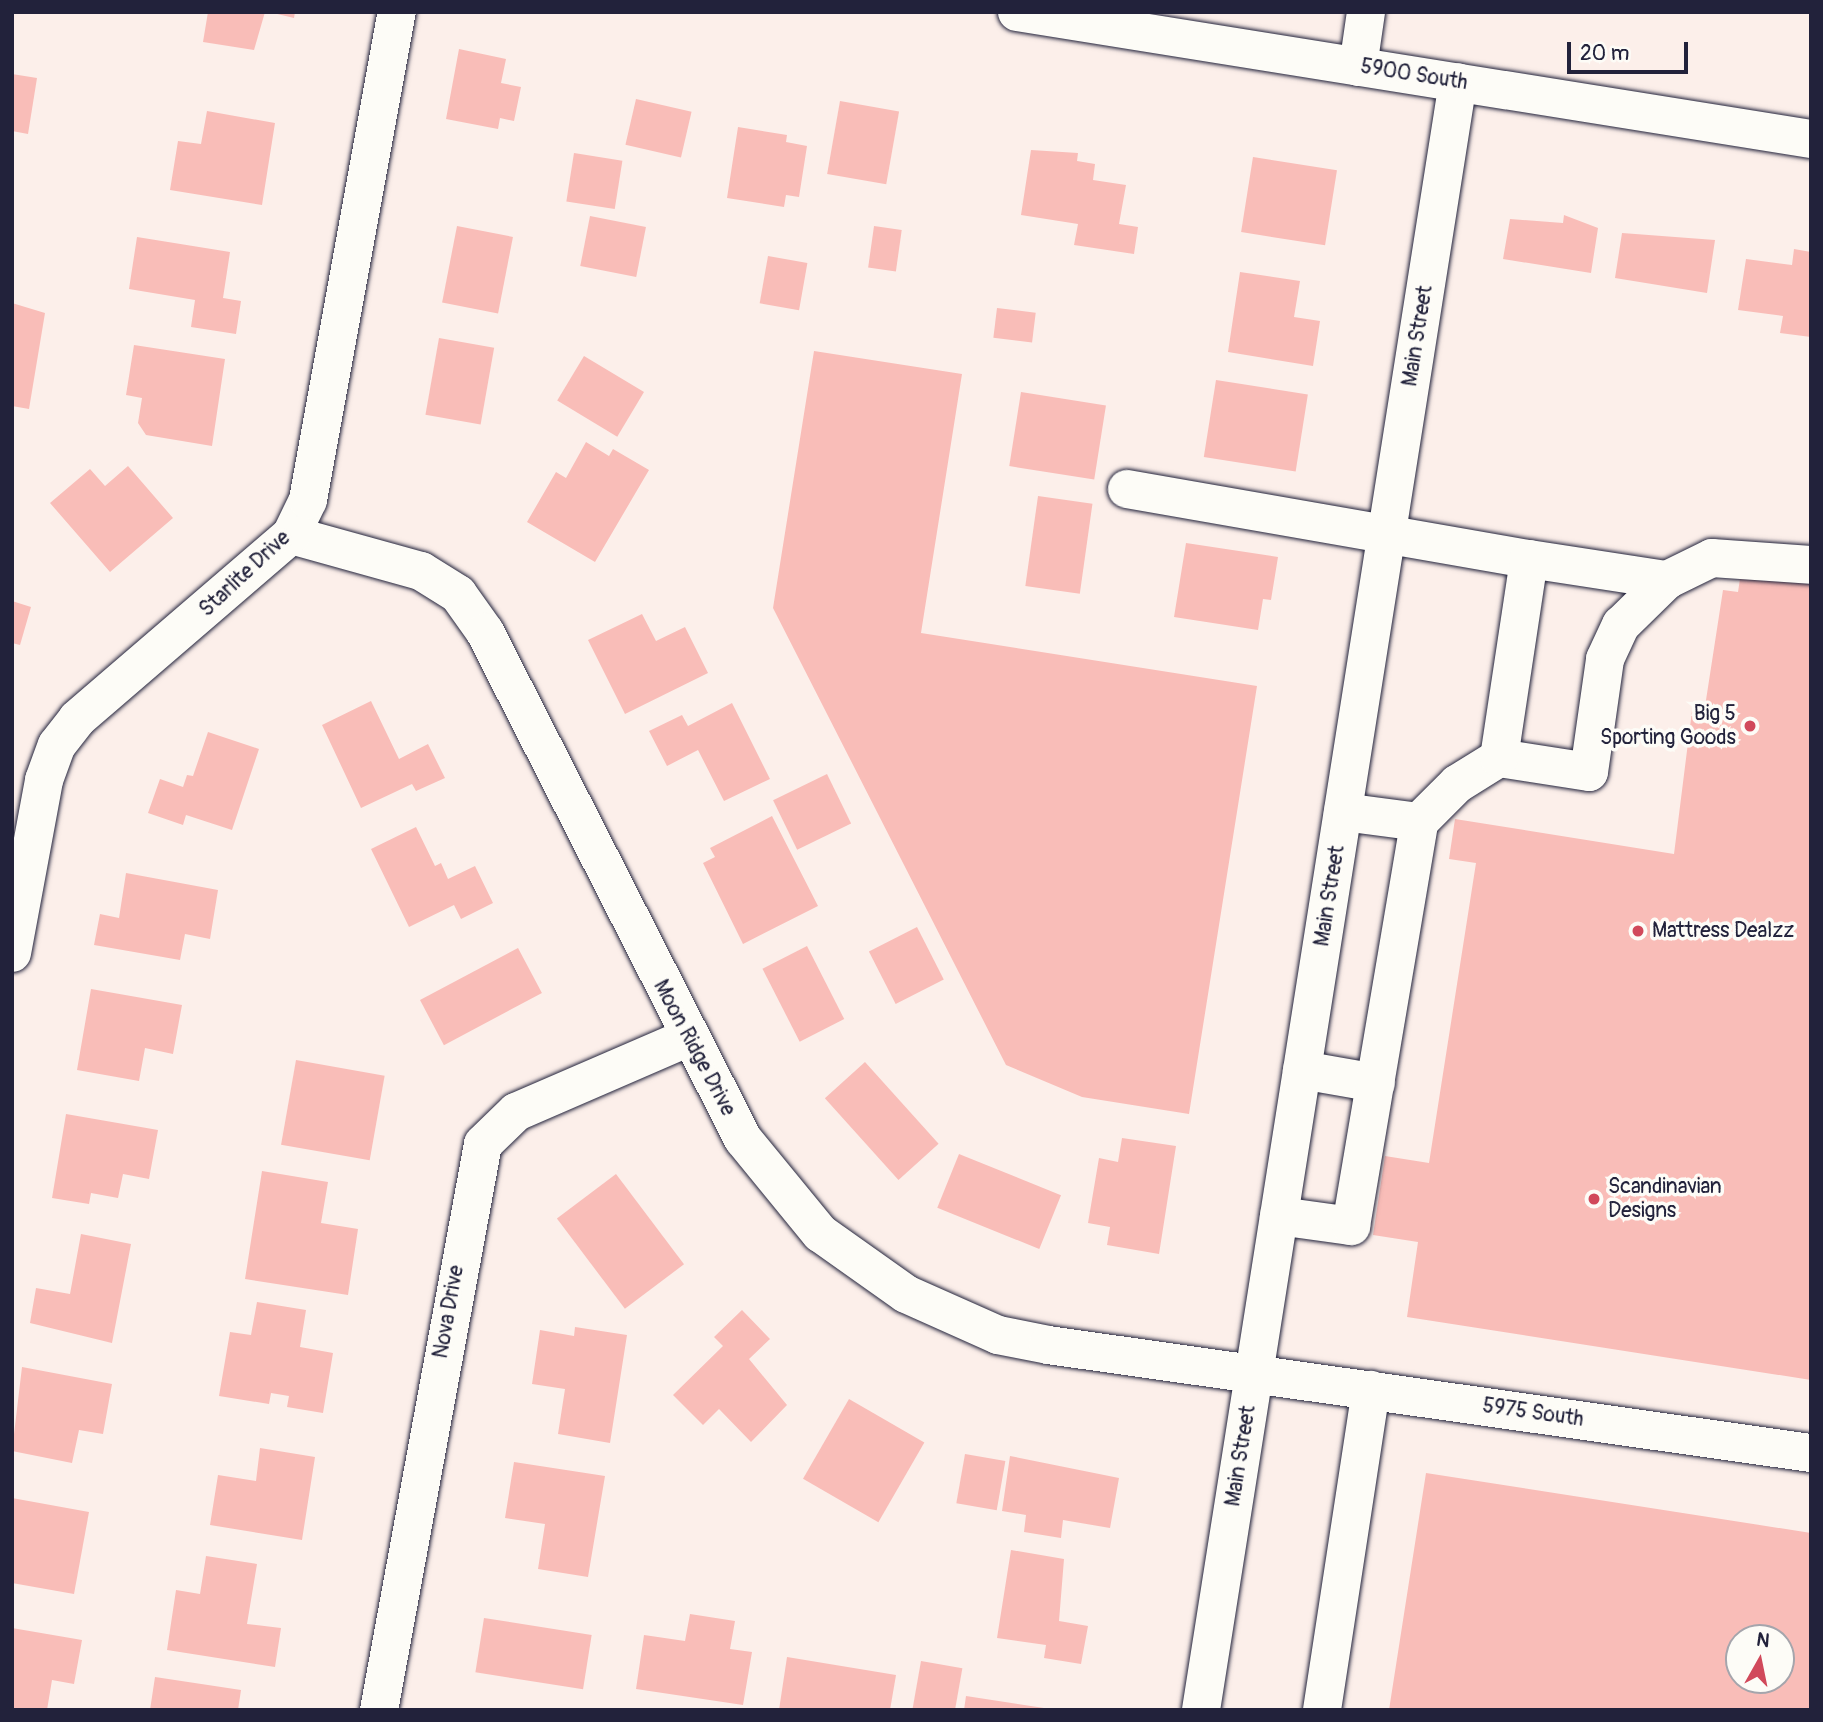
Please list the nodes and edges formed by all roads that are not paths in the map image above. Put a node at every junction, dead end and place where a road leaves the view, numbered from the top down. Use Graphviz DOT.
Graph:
graph roads {
  1 [pos="397,12"];
  2 [pos="1017,12"];
  3 [pos="1366,12"];
  4 [pos="1358,66"];
  5 [pos="1458,82"];
  6 [pos="1811,139"];
  7 [pos="1127,489"];
  8 [pos="1387,533"];
  9 [pos="291,535"];
  10 [pos="1529,559"];
  11 [pos="1811,565"];
  12 [pos="1667,580"];
  13 [pos="1499,758"];
  14 [pos="1343,812"];
  15 [pos="1419,822"];
  16 [pos="19,882"];
  17 [pos="12,953"];
  18 [pos="687,1038"];
  19 [pos="1302,1070"];
  20 [pos="1376,1083"];
  21 [pos="1279,1216"];
  22 [pos="1254,1373"];
  23 [pos="1371,1390"];
  24 [pos="1811,1453"];
  25 [pos="379,1710"];
  26 [pos="1201,1710"];
  27 [pos="1322,1710"];
  1 -- 9 [label="street, Starlite Drive"];
  2 -- 4 [label="street, 5900 South"];
  3 -- 4 [label="street"];
  4 -- 5 [label="street, 5900 South"];
  5 -- 6 [label="street, 5900 South"];
  5 -- 8 [label="street, Main Street"];
  7 -- 8 [label="street"];
  8 -- 10 [label="street"];
  8 -- 14 [label="street, Main Street"];
  9 -- 16 [label="street, Starlite Drive"];
  9 -- 18 [label="street, Moon Ridge Drive"];
  10 -- 12 [label="street"];
  10 -- 13 [label="street"];
  11 -- 12 [label="street"];
  12 -- 13 [label="street"];
  13 -- 15 [label="street"];
  14 -- 15 [label="street"];
  14 -- 19 [label="street, Main Street"];
  15 -- 20 [label="street"];
  16 -- 17 [label="street, Starlite Drive"];
  18 -- 22 [label="street, Moon Ridge Drive"];
  18 -- 25 [label="street, Nova Drive"];
  19 -- 20 [label="street"];
  19 -- 21 [label="street, Main Street"];
  20 -- 21 [label="street"];
  21 -- 22 [label="street, Main Street"];
  22 -- 23 [label="street, 5975 South"];
  22 -- 26 [label="street, Main Street"];
  23 -- 24 [label="street, 5975 South"];
  23 -- 27 [label="street"];
}
